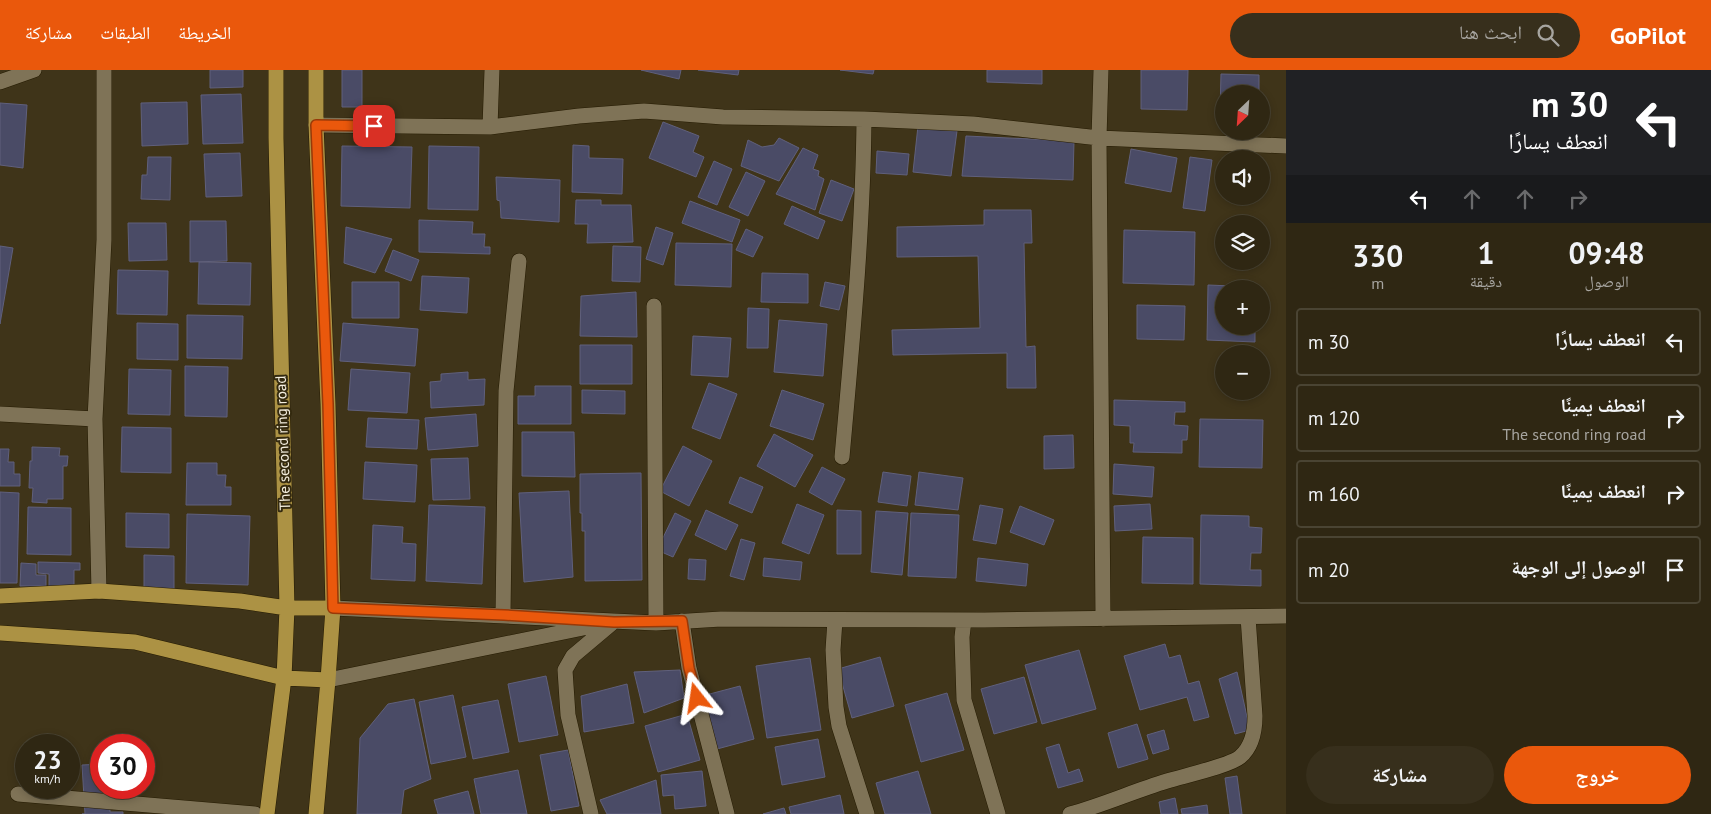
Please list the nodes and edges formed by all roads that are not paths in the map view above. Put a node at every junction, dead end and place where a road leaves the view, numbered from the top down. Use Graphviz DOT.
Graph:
graph roads {
  1 [pos="34,70"];
  2 [pos="104,70"];
  3 [pos="276,70"];
  4 [pos="316,70"];
  5 [pos="492,70"];
  6 [pos="1101,70"];
  7 [pos="0,82"];
  8 [pos="864,119"];
  9 [pos="316,125"];
  10 [pos="490,127"];
  11 [pos="1099,138"];
  12 [pos="1286,146"];
  13 [pos="520,262"];
  14 [pos="654,306"];
  15 [pos="0,414"];
  16 [pos="95,419"];
  17 [pos="842,457"];
  18 [pos="98,591"];
  19 [pos="0,596"];
  20 [pos="287,608"];
  21 [pos="333,608"];
  22 [pos="504,615"];
  23 [pos="1286,616"];
  24 [pos="1248,617"];
  25 [pos="1103,618"];
  26 [pos="835,620"];
  27 [pos="964,620"];
  28 [pos="682,621"];
  29 [pos="614,622"];
  30 [pos="656,622"];
  31 [pos="0,633"];
  32 [pos="284,678"];
  33 [pos="328,680"];
  34 [pos="77,799"];
  35 [pos="1097,810"];
  36 [pos="255,814"];
  37 [pos="267,814"];
  38 [pos="316,814"];
  39 [pos="591,814"];
  40 [pos="727,814"];
  41 [pos="867,814"];
  42 [pos="998,814"];
  43 [pos="1070,814"];
  1 -- 7 [label="street"];
  2 -- 16 [label="street"];
  3 -- 20 [label="main road, The second ring road"];
  4 -- 9 [label="main road"];
  5 -- 10 [label="street"];
  6 -- 11 [label="street"];
  8 -- 10 [label="street"];
  8 -- 11 [label="street"];
  8 -- 17 [label="street"];
  9 -- 10 [label="street"];
  9 -- 21 [label="main road"];
  11 -- 12 [label="street"];
  11 -- 25 [label="street"];
  13 -- 22 [label="street"];
  14 -- 30 [label="street"];
  15 -- 16 [label="street"];
  16 -- 18 [label="street"];
  18 -- 19 [label="main road"];
  18 -- 20 [label="main road"];
  20 -- 21 [label="main road"];
  20 -- 32 [label="main road, The second ring road"];
  21 -- 22 [label="street"];
  21 -- 33 [label="main road"];
  22 -- 29 [label="street"];
  23 -- 24 [label="street"];
  24 -- 25 [label="street"];
  24 -- 35 [label="street"];
  25 -- 27 [label="street"];
  26 -- 27 [label="street"];
  26 -- 28 [label="street"];
  26 -- 41 [label="street"];
  27 -- 42 [label="street"];
  28 -- 30 [label="street"];
  28 -- 40 [label="street"];
  29 -- 30 [label="street"];
  29 -- 33 [label="street"];
  29 -- 39 [label="street"];
  31 -- 32 [label="main road"];
  32 -- 33 [label="main road"];
  32 -- 37 [label="main road, The second ring road"];
  33 -- 38 [label="main road"];
  34 -- 36 [label="street"];
  35 -- 43 [label="street"];
}
